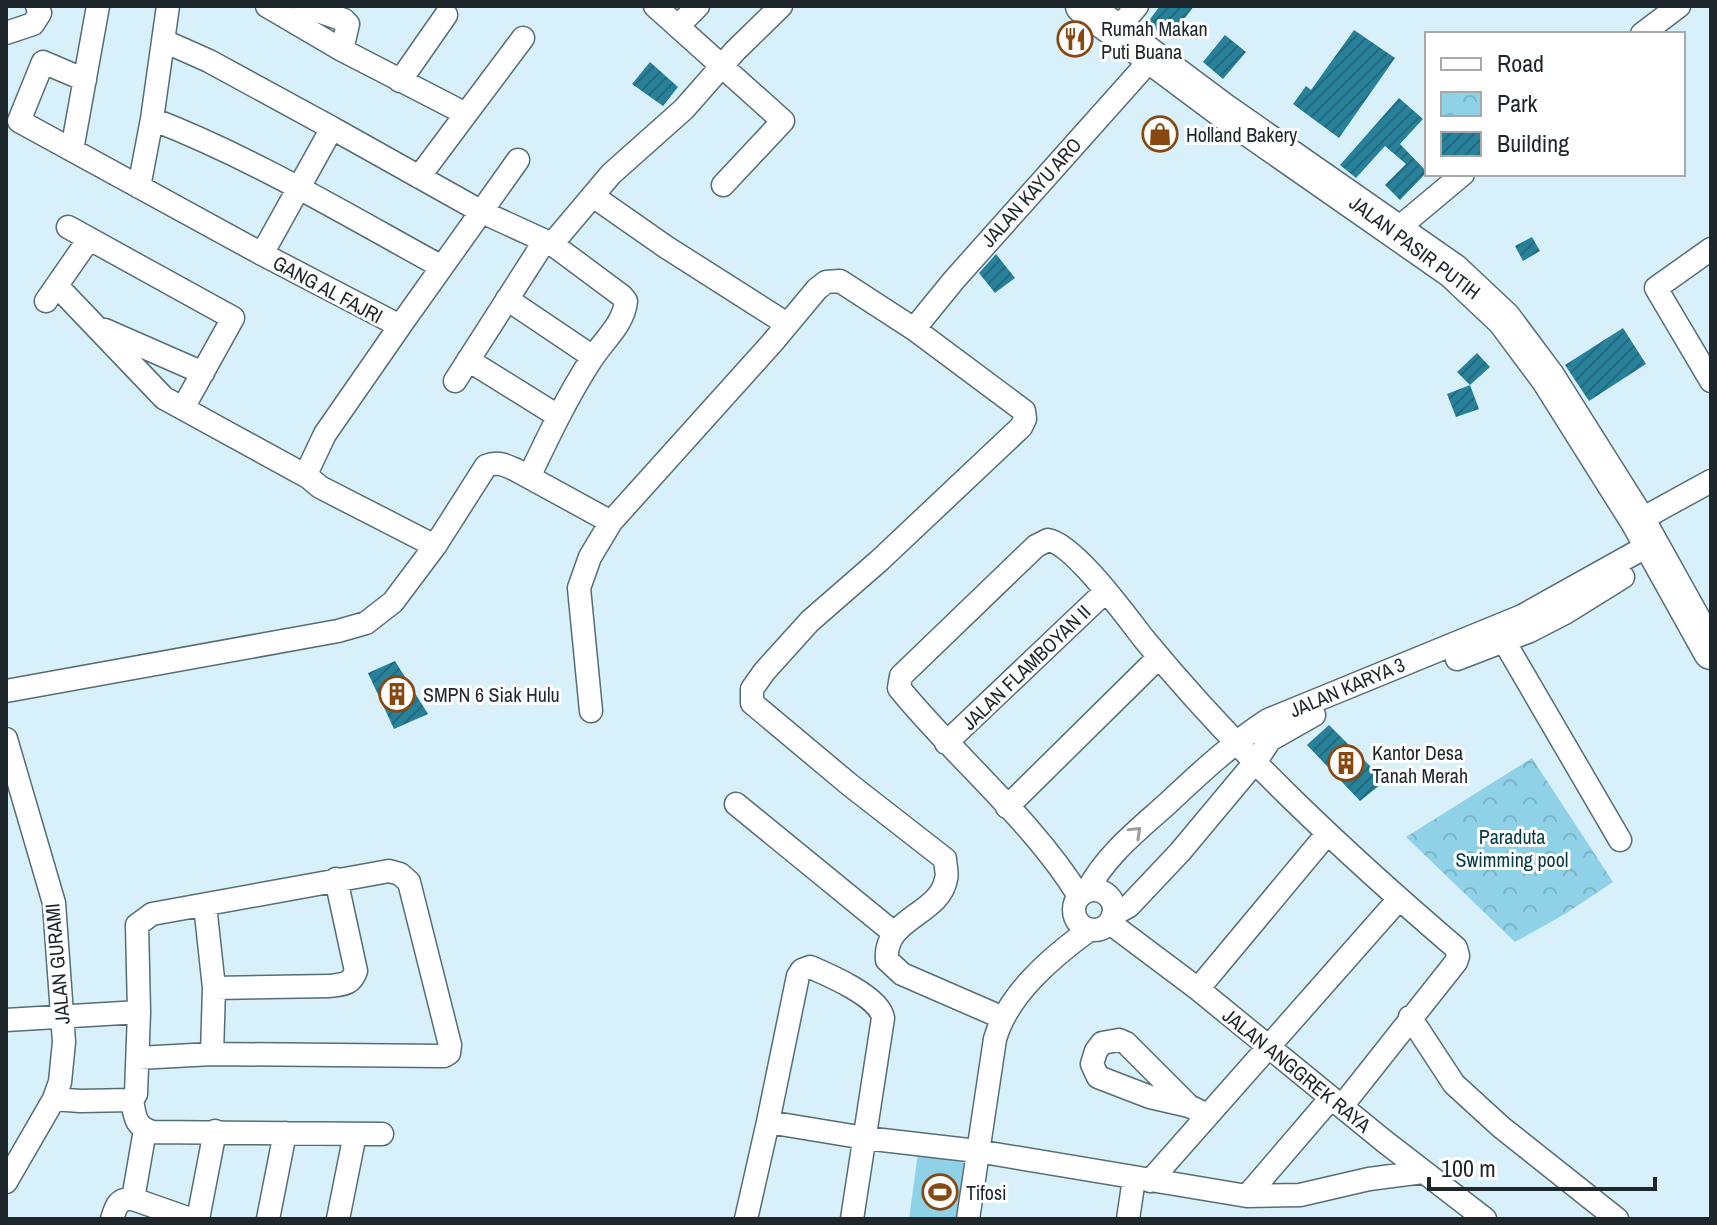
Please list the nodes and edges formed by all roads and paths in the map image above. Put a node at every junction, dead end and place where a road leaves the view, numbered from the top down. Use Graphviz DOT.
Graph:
graph roads {
  1 [pos="37,6"];
  2 [pos="98,6"];
  3 [pos="168,6"];
  4 [pos="267,6"];
  5 [pos="304,6"];
  6 [pos="655,6"];
  7 [pos="698,6"];
  8 [pos="781,6"];
  9 [pos="1679,6"];
  10 [pos="1108,13"];
  11 [pos="446,15"];
  12 [pos="678,26"];
  13 [pos="1645,32"];
  14 [pos="6,33"];
  15 [pos="523,38"];
  16 [pos="164,41"];
  17 [pos="342,50"];
  18 [pos="1152,58"];
  19 [pos="723,64"];
  20 [pos="85,80"];
  21 [pos="400,81"];
  22 [pos="466,114"];
  23 [pos="152,119"];
  24 [pos="332,128"];
  25 [pos="72,150"];
  26 [pos="518,160"];
  27 [pos="1461,176"];
  28 [pos="419,177"];
  29 [pos="723,185"];
  30 [pos="139,187"];
  31 [pos="299,188"];
  32 [pos="593,196"];
  33 [pos="482,212"];
  34 [pos="68,227"];
  35 [pos="1396,230"];
  36 [pos="89,239"];
  37 [pos="548,243"];
  38 [pos="1711,249"];
  39 [pos="262,254"];
  40 [pos="442,267"];
  41 [pos="507,299"];
  42 [pos="787,324"];
  43 [pos="96,326"];
  44 [pos="400,326"];
  45 [pos="914,329"];
  46 [pos="593,357"];
  47 [pos="468,360"];
  48 [pos="203,373"];
  49 [pos="455,381"];
  50 [pos="1711,381"];
  51 [pos="183,408"];
  52 [pos="558,416"];
  53 [pos="308,477"];
  54 [pos="529,477"];
  55 [pos="1711,481"];
  56 [pos="611,522"];
  57 [pos="1649,540"];
  58 [pos="435,546"];
  59 [pos="1106,591"];
  60 [pos="1526,624"];
  61 [pos="1504,641"];
  62 [pos="1711,652"];
  63 [pos="1159,657"];
  64 [pos="6,691"];
  65 [pos="1319,705"];
  66 [pos="591,711"];
  67 [pos="6,739"];
  68 [pos="1235,741"];
  69 [pos="946,743"];
  70 [pos="1256,761"];
  71 [pos="736,804"];
  72 [pos="1007,807"];
  73 [pos="1327,834"];
  74 [pos="1620,840"];
  75 [pos="336,879"];
  76 [pos="1399,899"];
  77 [pos="205,905"];
  78 [pos="1092,912"];
  79 [pos="894,933"];
  80 [pos="214,988"];
  81 [pos="1198,989"];
  82 [pos="139,1012"];
  83 [pos="62,1014"];
  84 [pos="1001,1017"];
  85 [pos="1410,1017"];
  86 [pos="6,1020"];
  87 [pos="1270,1047"];
  88 [pos="212,1054"];
  89 [pos="138,1058"];
  90 [pos="54,1099"];
  91 [pos="132,1100"];
  92 [pos="1336,1102"];
  93 [pos="768,1122"];
  94 [pos="145,1130"];
  95 [pos="215,1131"];
  96 [pos="285,1133"];
  97 [pos="355,1134"];
  98 [pos="382,1134"];
  99 [pos="865,1138"];
  100 [pos="977,1151"];
  101 [pos="1423,1172"];
  102 [pos="1142,1180"];
  103 [pos="6,1182"];
  104 [pos="1247,1196"];
  105 [pos="133,1199"];
  106 [pos="112,1219"];
  107 [pos="190,1219"];
  108 [pos="198,1219"];
  109 [pos="268,1219"];
  110 [pos="338,1219"];
  111 [pos="746,1219"];
  112 [pos="852,1219"];
  113 [pos="968,1219"];
  114 [pos="1128,1219"];
  115 [pos="1485,1219"];
  116 [pos="1617,1219"];
  1 -- 14 [label="street"];
  2 -- 20 [label="street"];
  3 -- 16 [label="street"];
  4 -- 17 [label="street"];
  5 -- 17 [label="street"];
  6 -- 12 [label="street"];
  7 -- 12 [label="street"];
  8 -- 19 [label="street"];
  9 -- 13 [label="street"];
  10 -- 18 [label="highway, JALAN PASIR PUTIH"];
  11 -- 21 [label="street"];
  12 -- 19 [label="street"];
  15 -- 22 [label="street"];
  16 -- 23 [label="street"];
  16 -- 24 [label="street"];
  17 -- 21 [label="street"];
  18 -- 35 [label="highway, JALAN PASIR PUTIH"];
  18 -- 45 [label="street, JALAN KAYU ARO"];
  19 -- 29 [label="street"];
  19 -- 32 [label="street"];
  20 -- 25 [label="street"];
  20 -- 25 [label="street"];
  21 -- 22 [label="street"];
  22 -- 28 [label="street"];
  23 -- 30 [label="street"];
  23 -- 31 [label="street"];
  24 -- 28 [label="street"];
  24 -- 31 [label="street, GANG AL FAJRI"];
  25 -- 30 [label="street"];
  26 -- 33 [label="street, GANG AL FAJRI"];
  27 -- 35 [label="street"];
  28 -- 33 [label="street"];
  30 -- 39 [label="street"];
  31 -- 39 [label="street, GANG AL FAJRI"];
  31 -- 40 [label="street"];
  32 -- 37 [label="street"];
  32 -- 42 [label="street"];
  33 -- 37 [label="street"];
  33 -- 40 [label="street, GANG AL FAJRI"];
  34 -- 36 [label="street"];
  35 -- 57 [label="highway, JALAN PASIR PUTIH"];
  36 -- 43 [label="street"];
  36 -- 48 [label="street"];
  37 -- 41 [label="street"];
  37 -- 46 [label="street"];
  38 -- 50 [label="street"];
  39 -- 44 [label="street, GANG AL FAJRI"];
  40 -- 44 [label="street, GANG AL FAJRI"];
  41 -- 46 [label="street"];
  41 -- 47 [label="street"];
  42 -- 45 [label="street"];
  42 -- 56 [label="street"];
  43 -- 48 [label="street"];
  43 -- 51 [label="street"];
  44 -- 53 [label="street"];
  45 -- 79 [label="street"];
  46 -- 52 [label="street"];
  47 -- 49 [label="street"];
  47 -- 52 [label="street"];
  48 -- 51 [label="street"];
  51 -- 53 [label="street"];
  52 -- 54 [label="street"];
  53 -- 58 [label="street"];
  54 -- 56 [label="street"];
  54 -- 58 [label="street"];
  55 -- 57 [label="street, JALAN KARYA 3"];
  56 -- 66 [label="street"];
  57 -- 60 [label="street, JALAN KARYA 3"];
  57 -- 62 [label="highway, JALAN PASIR PUTIH"];
  58 -- 64 [label="street"];
  59 -- 63 [label="street"];
  59 -- 69 [label="street, JALAN FLAMBOYAN II"];
  59 -- 69 [label="street, JALAN ANGGREK RAYA"];
  60 -- 61 [label="street, JALAN KARYA 3"];
  60 -- 65 [label="street, JALAN KARYA 3"];
  61 -- 65 [label="street, JALAN KARYA 3"];
  61 -- 74 [label="street"];
  63 -- 68 [label="street"];
  63 -- 72 [label="street"];
  65 -- 68 [label="street, JALAN KARYA 3"];
  65 -- 70 [label="street, JALAN KARYA 3"];
  67 -- 83 [label="street, JALAN GURAMI"];
  68 -- 70 [label="street"];
  78 -- 68 [label="street, JALAN KARYA 3, one-way"];
  69 -- 72 [label="street, JALAN ANGGREK RAYA"];
  70 -- 73 [label="street"];
  70 -- 78 [label="street, JALAN KARYA 3"];
  71 -- 79 [label="street"];
  72 -- 78 [label="street, JALAN ANGGREK RAYA"];
  73 -- 76 [label="street"];
  73 -- 81 [label="street"];
  75 -- 77 [label="street"];
  75 -- 80 [label="street"];
  75 -- 88 [label="street"];
  76 -- 85 [label="street"];
  76 -- 87 [label="street"];
  77 -- 80 [label="street"];
  77 -- 82 [label="street"];
  78 -- 81 [label="street, JALAN ANGGREK RAYA"];
  78 -- 84 [label="street, JALAN KARYA 3"];
  79 -- 84 [label="street"];
  80 -- 88 [label="street"];
  81 -- 87 [label="street, JALAN ANGGREK RAYA"];
  82 -- 83 [label="street"];
  82 -- 89 [label="street"];
  83 -- 86 [label="street"];
  83 -- 90 [label="street, JALAN GURAMI"];
  84 -- 100 [label="street, JALAN KARYA 3"];
  85 -- 92 [label="street"];
  85 -- 116 [label="street"];
  87 -- 92 [label="street, JALAN ANGGREK RAYA"];
  87 -- 102 [label="street"];
  88 -- 89 [label="street"];
  89 -- 91 [label="street"];
  90 -- 91 [label="street"];
  90 -- 103 [label="street, JALAN GURAMI"];
  91 -- 94 [label="street"];
  92 -- 101 [label="street, JALAN ANGGREK RAYA"];
  92 -- 104 [label="street"];
  93 -- 99 [label="street"];
  93 -- 99 [label="street"];
  93 -- 111 [label="street"];
  94 -- 95 [label="street"];
  94 -- 105 [label="street"];
  95 -- 96 [label="street"];
  95 -- 108 [label="street"];
  96 -- 97 [label="street"];
  96 -- 109 [label="street"];
  97 -- 98 [label="street"];
  97 -- 110 [label="street"];
  99 -- 100 [label="street"];
  99 -- 112 [label="street"];
  100 -- 102 [label="street"];
  100 -- 113 [label="street, JALAN KARYA 3"];
  101 -- 104 [label="street"];
  101 -- 115 [label="street, JALAN ANGGREK RAYA"];
  102 -- 104 [label="street"];
  102 -- 114 [label="street"];
  105 -- 106 [label="street"];
  105 -- 107 [label="street"];
}
